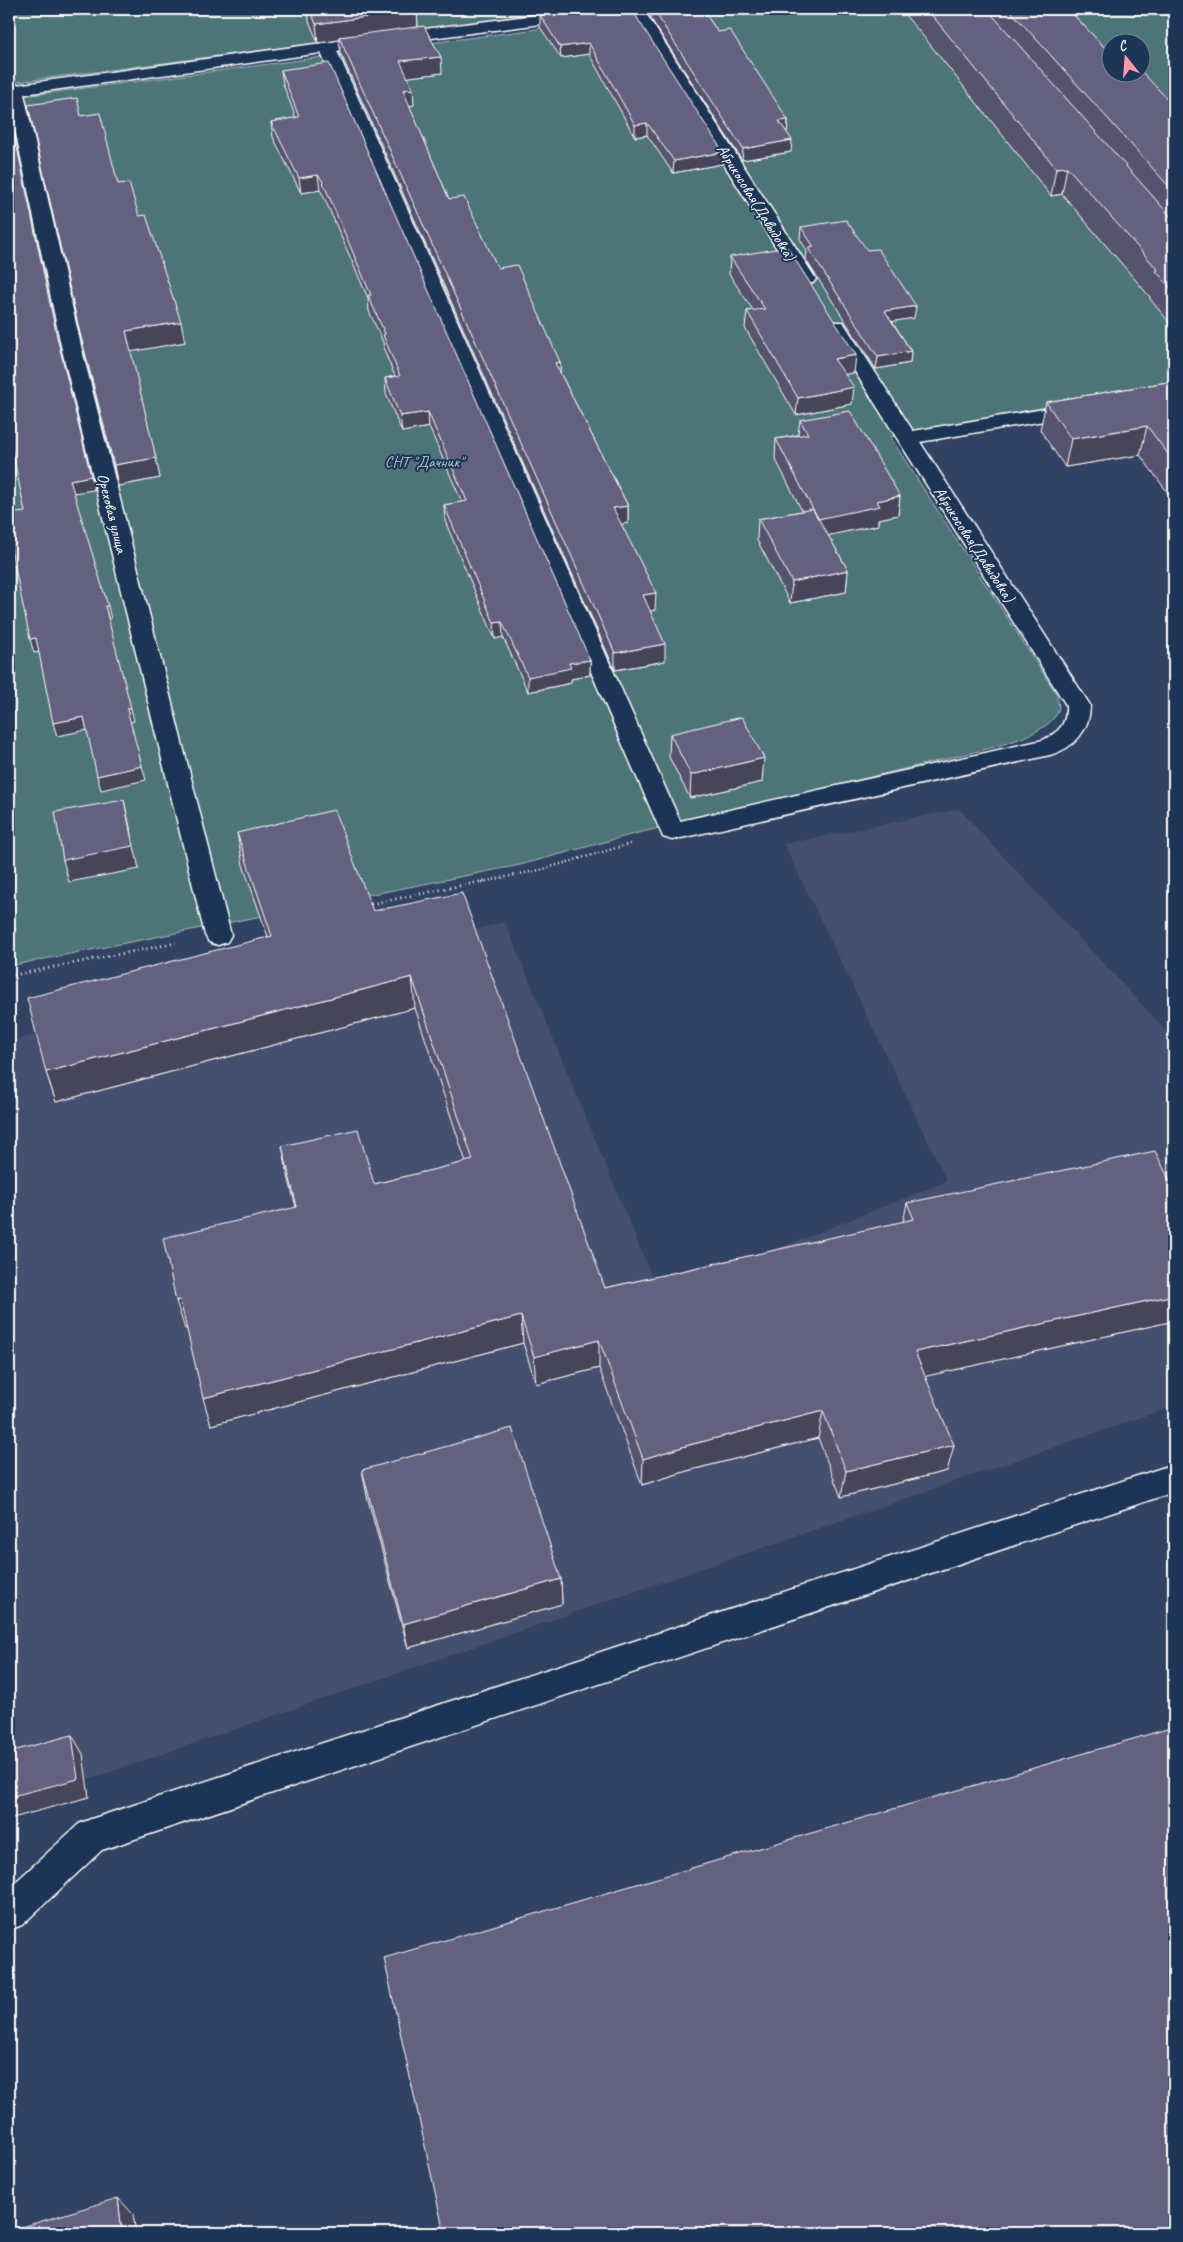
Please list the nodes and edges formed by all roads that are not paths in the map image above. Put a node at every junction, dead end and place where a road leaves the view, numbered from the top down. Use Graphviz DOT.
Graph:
graph roads {
  1 [pos="620,9"];
  2 [pos="635,9"];
  3 [pos="376,40"];
  4 [pos="356,43"];
  5 [pos="327,47"];
  6 [pos="12,90"];
  7 [pos="1098,406"];
  8 [pos="907,438"];
  9 [pos="218,935"];
  10 [pos="1174,1478"];
  11 [pos="9,1912"];
  1 -- 3 [label="street"];
  2 -- 8 [label="street, Абрикосовая(Давыдовка)"];
  4 -- 5 [label="street"];
  5 -- 6 [label="street"];
  5 -- 8 [label="street, Абрикосовая(Давыдовка)"];
  6 -- 9 [label="street, Ореховая улица"];
  7 -- 8 [label="street"];
  10 -- 11 [label="street"];
}
